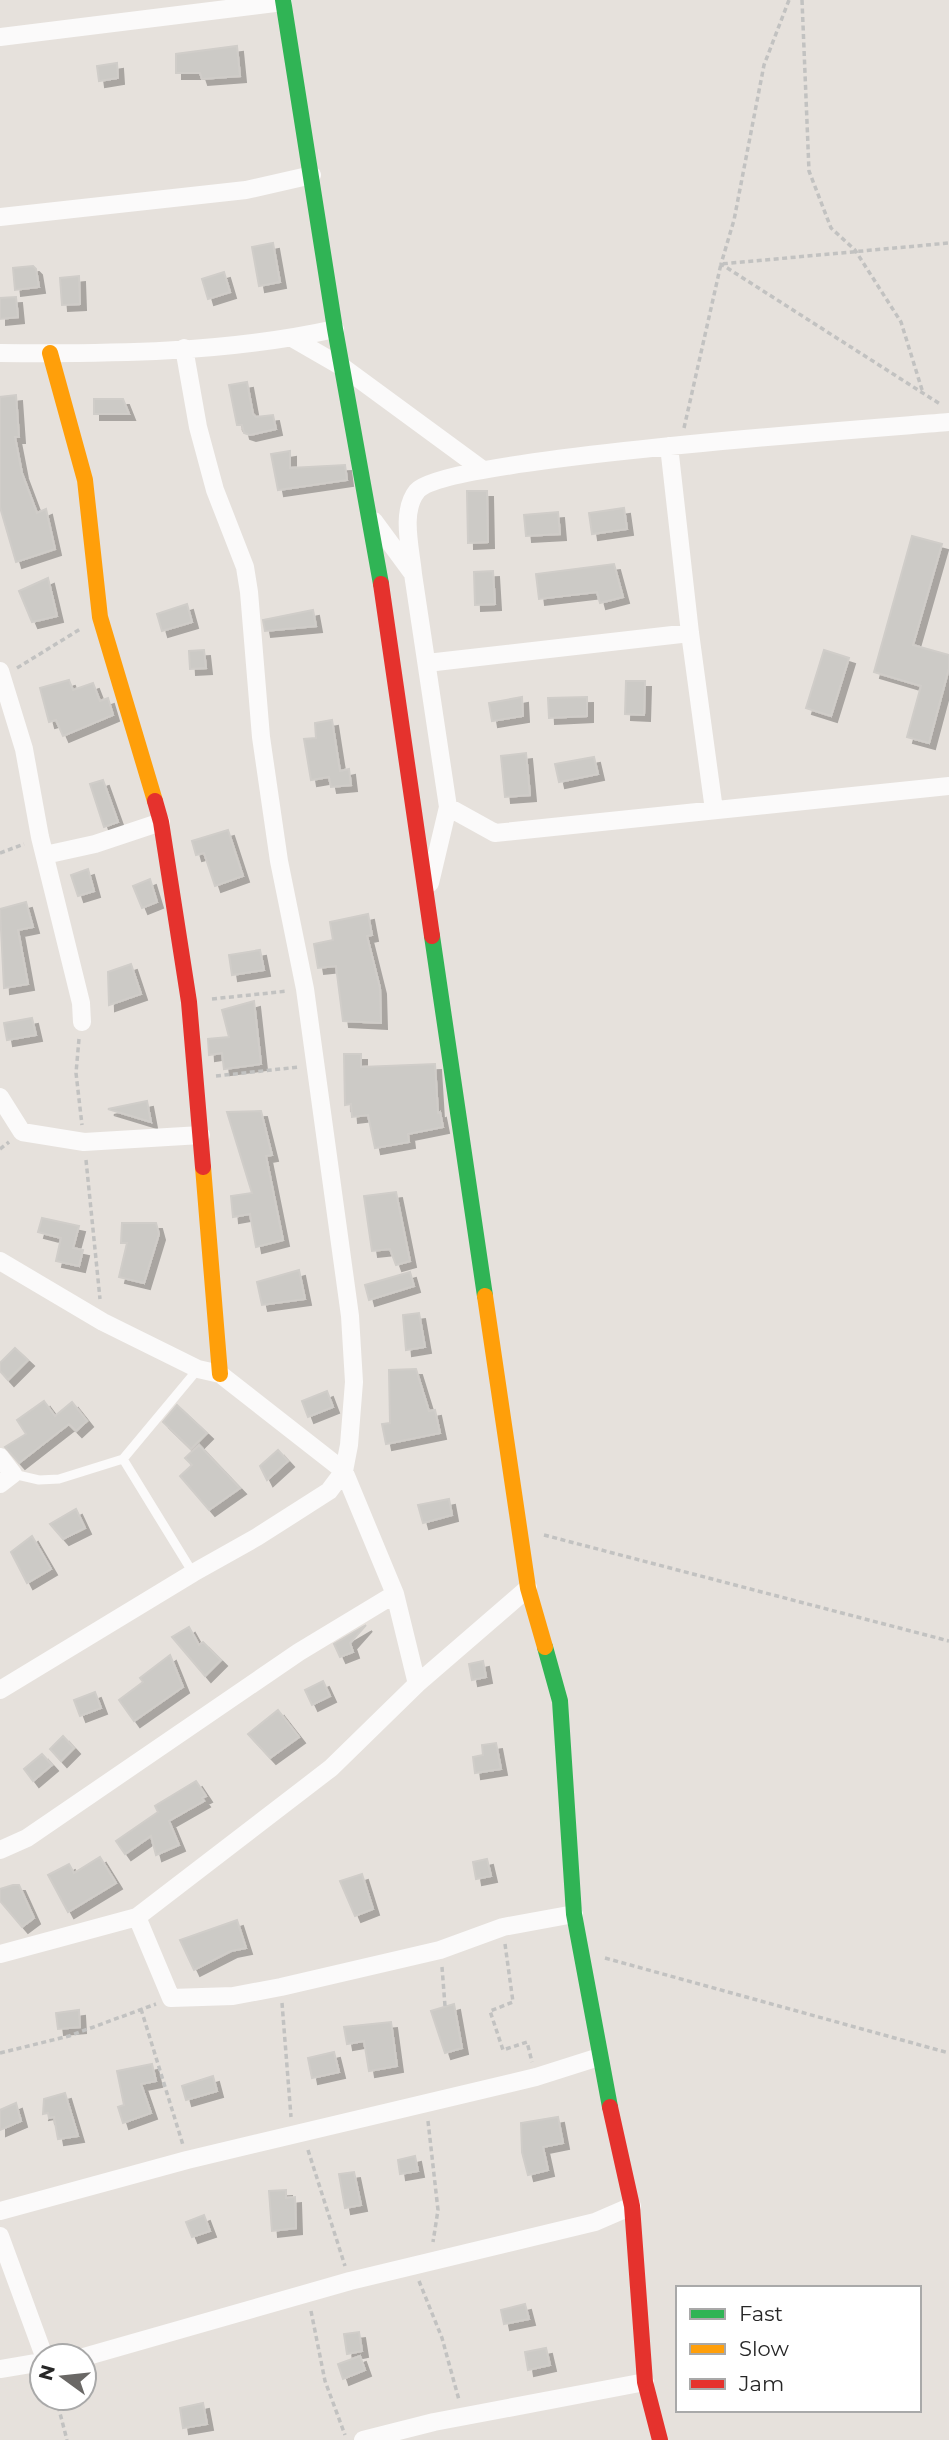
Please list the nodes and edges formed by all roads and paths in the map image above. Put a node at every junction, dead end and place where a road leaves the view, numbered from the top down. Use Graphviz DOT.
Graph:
graph roads {
  1 [pos="789,0"];
  2 [pos="802,0"];
  3 [pos="283,1"];
  4 [pos="0,37"];
  5 [pos="312,175"];
  6 [pos="0,217"];
  7 [pos="949,243"];
  8 [pos="855,250"];
  9 [pos="721,264"];
  10 [pos="335,329"];
  11 [pos="292,338"];
  12 [pos="184,348"];
  13 [pos="0,353"];
  14 [pos="50,353"];
  15 [pos="344,368"];
  16 [pos="924,396"];
  17 [pos="949,410"];
  18 [pos="949,422"];
  19 [pos="669,446"];
  20 [pos="483,470"];
  21 [pos="371,517"];
  22 [pos="413,574"];
  23 [pos="100,617"];
  24 [pos="690,633"];
  25 [pos="427,663"];
  26 [pos="1,674"];
  27 [pos="949,786"];
  28 [pos="448,807"];
  29 [pos="714,810"];
  30 [pos="162,822"];
  31 [pos="40,837"];
  32 [pos="0,853"];
  33 [pos="45,855"];
  34 [pos="427,897"];
  35 [pos="305,989"];
  36 [pos="189,1002"];
  37 [pos="82,1022"];
  38 [pos="316,1065"];
  39 [pos="197,1078"];
  40 [pos="0,1097"];
  41 [pos="201,1135"];
  42 [pos="84,1142"];
  43 [pos="0,1261"];
  44 [pos="103,1322"];
  45 [pos="198,1369"];
  46 [pos="220,1374"];
  47 [pos="0,1457"];
  48 [pos="123,1459"];
  49 [pos="345,1471"];
  50 [pos="7,1479"];
  51 [pos="522,1530"];
  52 [pos="193,1573"];
  53 [pos="528,1588"];
  54 [pos="395,1594"];
  55 [pos="949,1641"];
  56 [pos="417,1684"];
  57 [pos="0,1690"];
  58 [pos="0,1850"];
  59 [pos="574,1914"];
  60 [pos="137,1917"];
  61 [pos="503,1927"];
  62 [pos="440,1950"];
  63 [pos="582,1952"];
  64 [pos="0,1954"];
  65 [pos="281,1987"];
  66 [pos="171,1998"];
  67 [pos="445,2006"];
  68 [pos="141,2009"];
  69 [pos="0,2053"];
  70 [pos="949,2053"];
  71 [pos="599,2057"];
  72 [pos="536,2077"];
  73 [pos="426,2105"];
  74 [pos="298,2136"];
  75 [pos="187,2160"];
  76 [pos="632,2206"];
  77 [pos="0,2211"];
  78 [pos="0,2236"];
  79 [pos="420,2263"];
  80 [pos="350,2281"];
  81 [pos="307,2295"];
  82 [pos="39,2342"];
  83 [pos="98,2353"];
  84 [pos="28,2364"];
  85 [pos="0,2369"];
  86 [pos="645,2382"];
  87 [pos="59,2412"];
  88 [pos="464,2417"];
  89 [pos="66,2440"];
  90 [pos="347,2440"];
  91 [pos="363,2440"];
  92 [pos="660,2440"];
  1 -- 9 [label="path"];
  2 -- 8 [label="path"];
  3 -- 4 [label="street"];
  3 -- 5 [label="street"];
  5 -- 6 [label="street"];
  5 -- 10 [label="street"];
  7 -- 8 [label="path"];
  8 -- 9 [label="path"];
  8 -- 16 [label="path"];
  9 -- 16 [label="path"];
  9 -- 19 [label="path"];
  10 -- 11 [label="street"];
  10 -- 15 [label="street"];
  11 -- 12 [label="street"];
  11 -- 15 [label="street"];
  12 -- 14 [label="street"];
  12 -- 35 [label="street"];
  13 -- 14 [label="street"];
  14 -- 23 [label="street"];
  15 -- 20 [label="street"];
  15 -- 21 [label="street"];
  16 -- 17 [label="path"];
  18 -- 19 [label="street"];
  19 -- 20 [label="street"];
  19 -- 24 [label="street"];
  20 -- 22 [label="street"];
  21 -- 22 [label="street"];
  21 -- 34 [label="street"];
  22 -- 25 [label="street"];
  23 -- 26 [label="path"];
  23 -- 30 [label="street"];
  24 -- 25 [label="street"];
  24 -- 29 [label="street"];
  25 -- 28 [label="street"];
  26 -- 31 [label="street"];
  27 -- 29 [label="street"];
  28 -- 29 [label="street"];
  28 -- 34 [label="street"];
  30 -- 33 [label="street"];
  30 -- 36 [label="street"];
  31 -- 32 [label="path"];
  31 -- 33 [label="street"];
  33 -- 37 [label="street"];
  34 -- 51 [label="street"];
  35 -- 36 [label="path"];
  35 -- 38 [label="street"];
  36 -- 39 [label="street"];
  37 -- 42 [label="path"];
  38 -- 39 [label="path"];
  38 -- 49 [label="street"];
  39 -- 41 [label="street"];
  40 -- 42 [label="street"];
  41 -- 42 [label="street"];
  41 -- 46 [label="street"];
  42 -- 44 [label="path"];
  43 -- 44 [label="street"];
  44 -- 45 [label="street"];
  45 -- 46 [label="street"];
  45 -- 48 [label="lane"];
  46 -- 49 [label="street"];
  47 -- 50 [label="street"];
  48 -- 50 [label="lane"];
  48 -- 52 [label="lane"];
  49 -- 52 [label="street"];
  49 -- 54 [label="street"];
  51 -- 53 [label="street"];
  51 -- 55 [label="path"];
  52 -- 57 [label="street"];
  53 -- 56 [label="street"];
  53 -- 59 [label="street"];
  54 -- 56 [label="street"];
  54 -- 58 [label="street"];
  56 -- 60 [label="street"];
  59 -- 61 [label="street"];
  59 -- 63 [label="street"];
  60 -- 64 [label="street"];
  60 -- 66 [label="street"];
  61 -- 62 [label="street"];
  61 -- 72 [label="path"];
  62 -- 65 [label="street"];
  62 -- 67 [label="path"];
  63 -- 70 [label="path"];
  63 -- 71 [label="street"];
  65 -- 66 [label="street"];
  65 -- 74 [label="path"];
  66 -- 68 [label="path"];
  68 -- 69 [label="path"];
  68 -- 75 [label="path"];
  71 -- 72 [label="street"];
  71 -- 76 [label="street"];
  72 -- 73 [label="street"];
  73 -- 74 [label="street"];
  73 -- 79 [label="path"];
  74 -- 75 [label="street"];
  74 -- 80 [label="path"];
  75 -- 77 [label="street"];
  76 -- 79 [label="street"];
  76 -- 86 [label="street"];
  78 -- 82 [label="street"];
  79 -- 80 [label="street"];
  79 -- 88 [label="path"];
  80 -- 81 [label="street"];
  81 -- 83 [label="street"];
  81 -- 90 [label="path"];
  84 -- 85 [label="street"];
  86 -- 88 [label="street"];
  86 -- 92 [label="street"];
  87 -- 89 [label="path"];
  88 -- 91 [label="street"];
}
